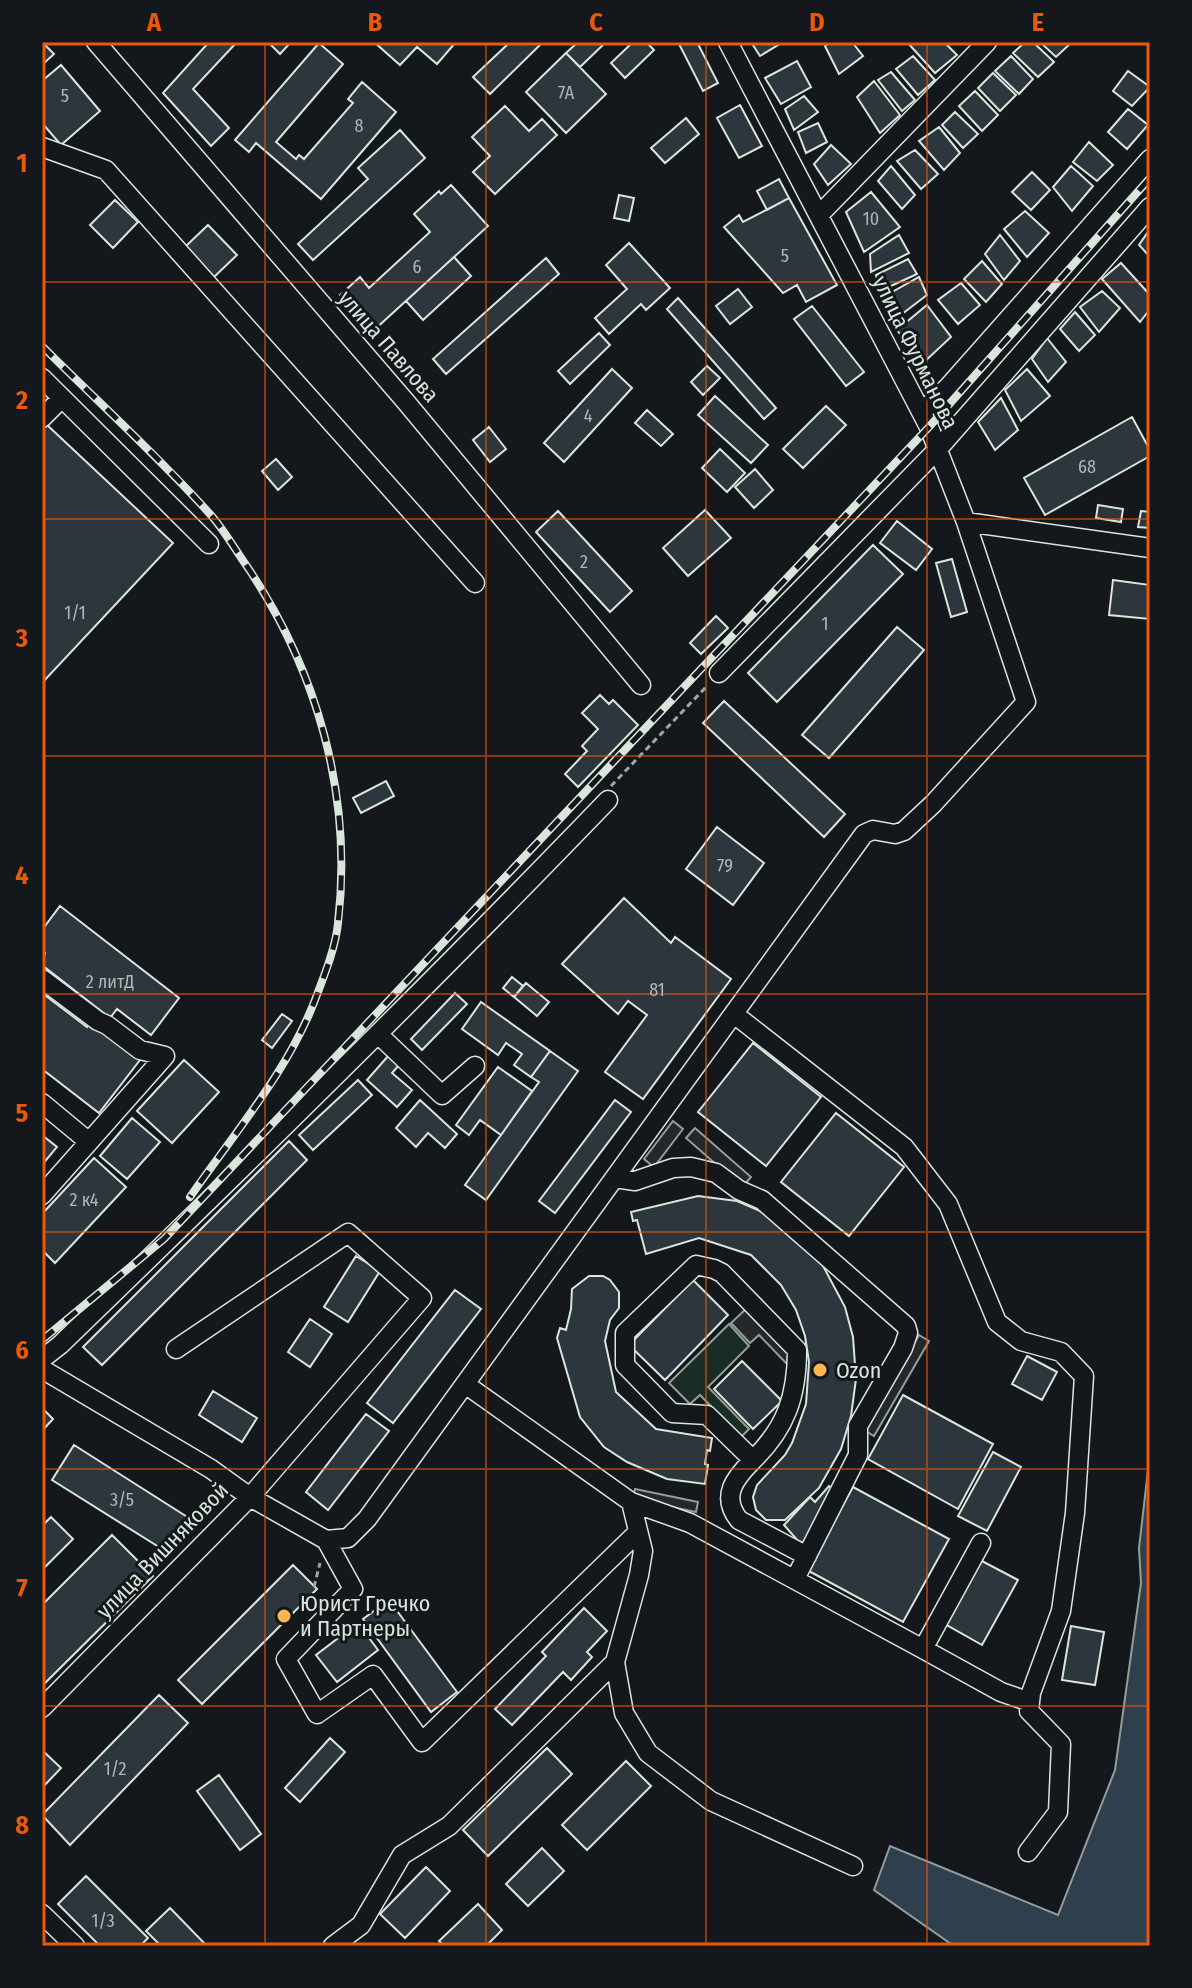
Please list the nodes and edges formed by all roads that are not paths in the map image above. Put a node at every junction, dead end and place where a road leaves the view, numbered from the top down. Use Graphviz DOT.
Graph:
graph roads {
  1 [pos="96,42"];
  2 [pos="728,42"];
  3 [pos="987,42"];
  4 [pos="42,147"];
  5 [pos="1150,159"];
  6 [pos="1150,207"];
  7 [pos="820,214"];
  8 [pos="42,378"];
  9 [pos="62,398"];
  10 [pos="922,412"];
  11 [pos="42,418"];
  12 [pos="937,450"];
  13 [pos="966,522"];
  14 [pos="209,544"];
  15 [pos="1150,548"];
  16 [pos="475,583"];
  17 [pos="719,673"];
  18 [pos="641,685"];
  19 [pos="608,800"];
  20 [pos="42,979"];
  21 [pos="734,1014"];
  22 [pos="379,1035"];
  23 [pos="475,1066"];
  24 [pos="42,1103"];
  25 [pos="89,1142"];
  26 [pos="615,1178"];
  27 [pos="42,1195"];
  28 [pos="176,1349"];
  29 [pos="42,1359"];
  30 [pos="42,1369"];
  31 [pos="465,1384"];
  32 [pos="753,1460"];
  33 [pos="250,1497"];
  34 [pos="631,1502"];
  35 [pos="638,1532"];
  36 [pos="326,1540"];
  37 [pos="981,1543"];
  38 [pos="807,1556"];
  39 [pos="795,1579"];
  40 [pos="923,1649"];
  41 [pos="615,1662"];
  42 [pos="1030,1702"];
  43 [pos="42,1708"];
  44 [pos="1028,1852"];
  45 [pos="853,1866"];
  46 [pos="42,1914"];
  47 [pos="75,1946"];
  48 [pos="333,1946"];
  1 -- 18 [label="street, улица Павлова"];
  2 -- 7 [label="street, улица Фурманова"];
  3 -- 7 [label="street"];
  4 -- 16 [label="street"];
  5 -- 10 [label="street"];
  6 -- 12 [label="street"];
  7 -- 10 [label="street, улица Фурманова"];
  8 -- 9 [label="street"];
  9 -- 11 [label="street"];
  9 -- 14 [label="street"];
  10 -- 12 [label="street, улица Фурманова"];
  12 -- 13 [label="street, улица Фурманова"];
  12 -- 17 [label="street"];
  13 -- 15 [label="street"];
  13 -- 21 [label="street, улица Фурманова"];
  19 -- 22 [label="street"];
  20 -- 25 [label="street"];
  21 -- 26 [label="street"];
  21 -- 42 [label="street"];
  22 -- 23 [label="street"];
  22 -- 29 [label="street"];
  24 -- 25 [label="street"];
  25 -- 27 [label="street"];
  26 -- 31 [label="street"];
  26 -- 38 [label="street"];
  28 -- 33 [label="street"];
  30 -- 33 [label="street, улица Вишняковой"];
  31 -- 34 [label="street"];
  31 -- 36 [label="street"];
  32 -- 32 [label="street"];
  32 -- 38 [label="street"];
  33 -- 36 [label="street"];
  33 -- 43 [label="street, улица Вишняковой"];
  34 -- 35 [label="street"];
  34 -- 39 [label="street"];
  35 -- 36 [label="street"];
  35 -- 41 [label="street"];
  37 -- 40 [label="street"];
  38 -- 39 [label="street"];
  39 -- 40 [label="street"];
  40 -- 42 [label="street"];
  41 -- 45 [label="street"];
  41 -- 48 [label="street"];
  42 -- 44 [label="street"];
  46 -- 47 [label="street"];
}
